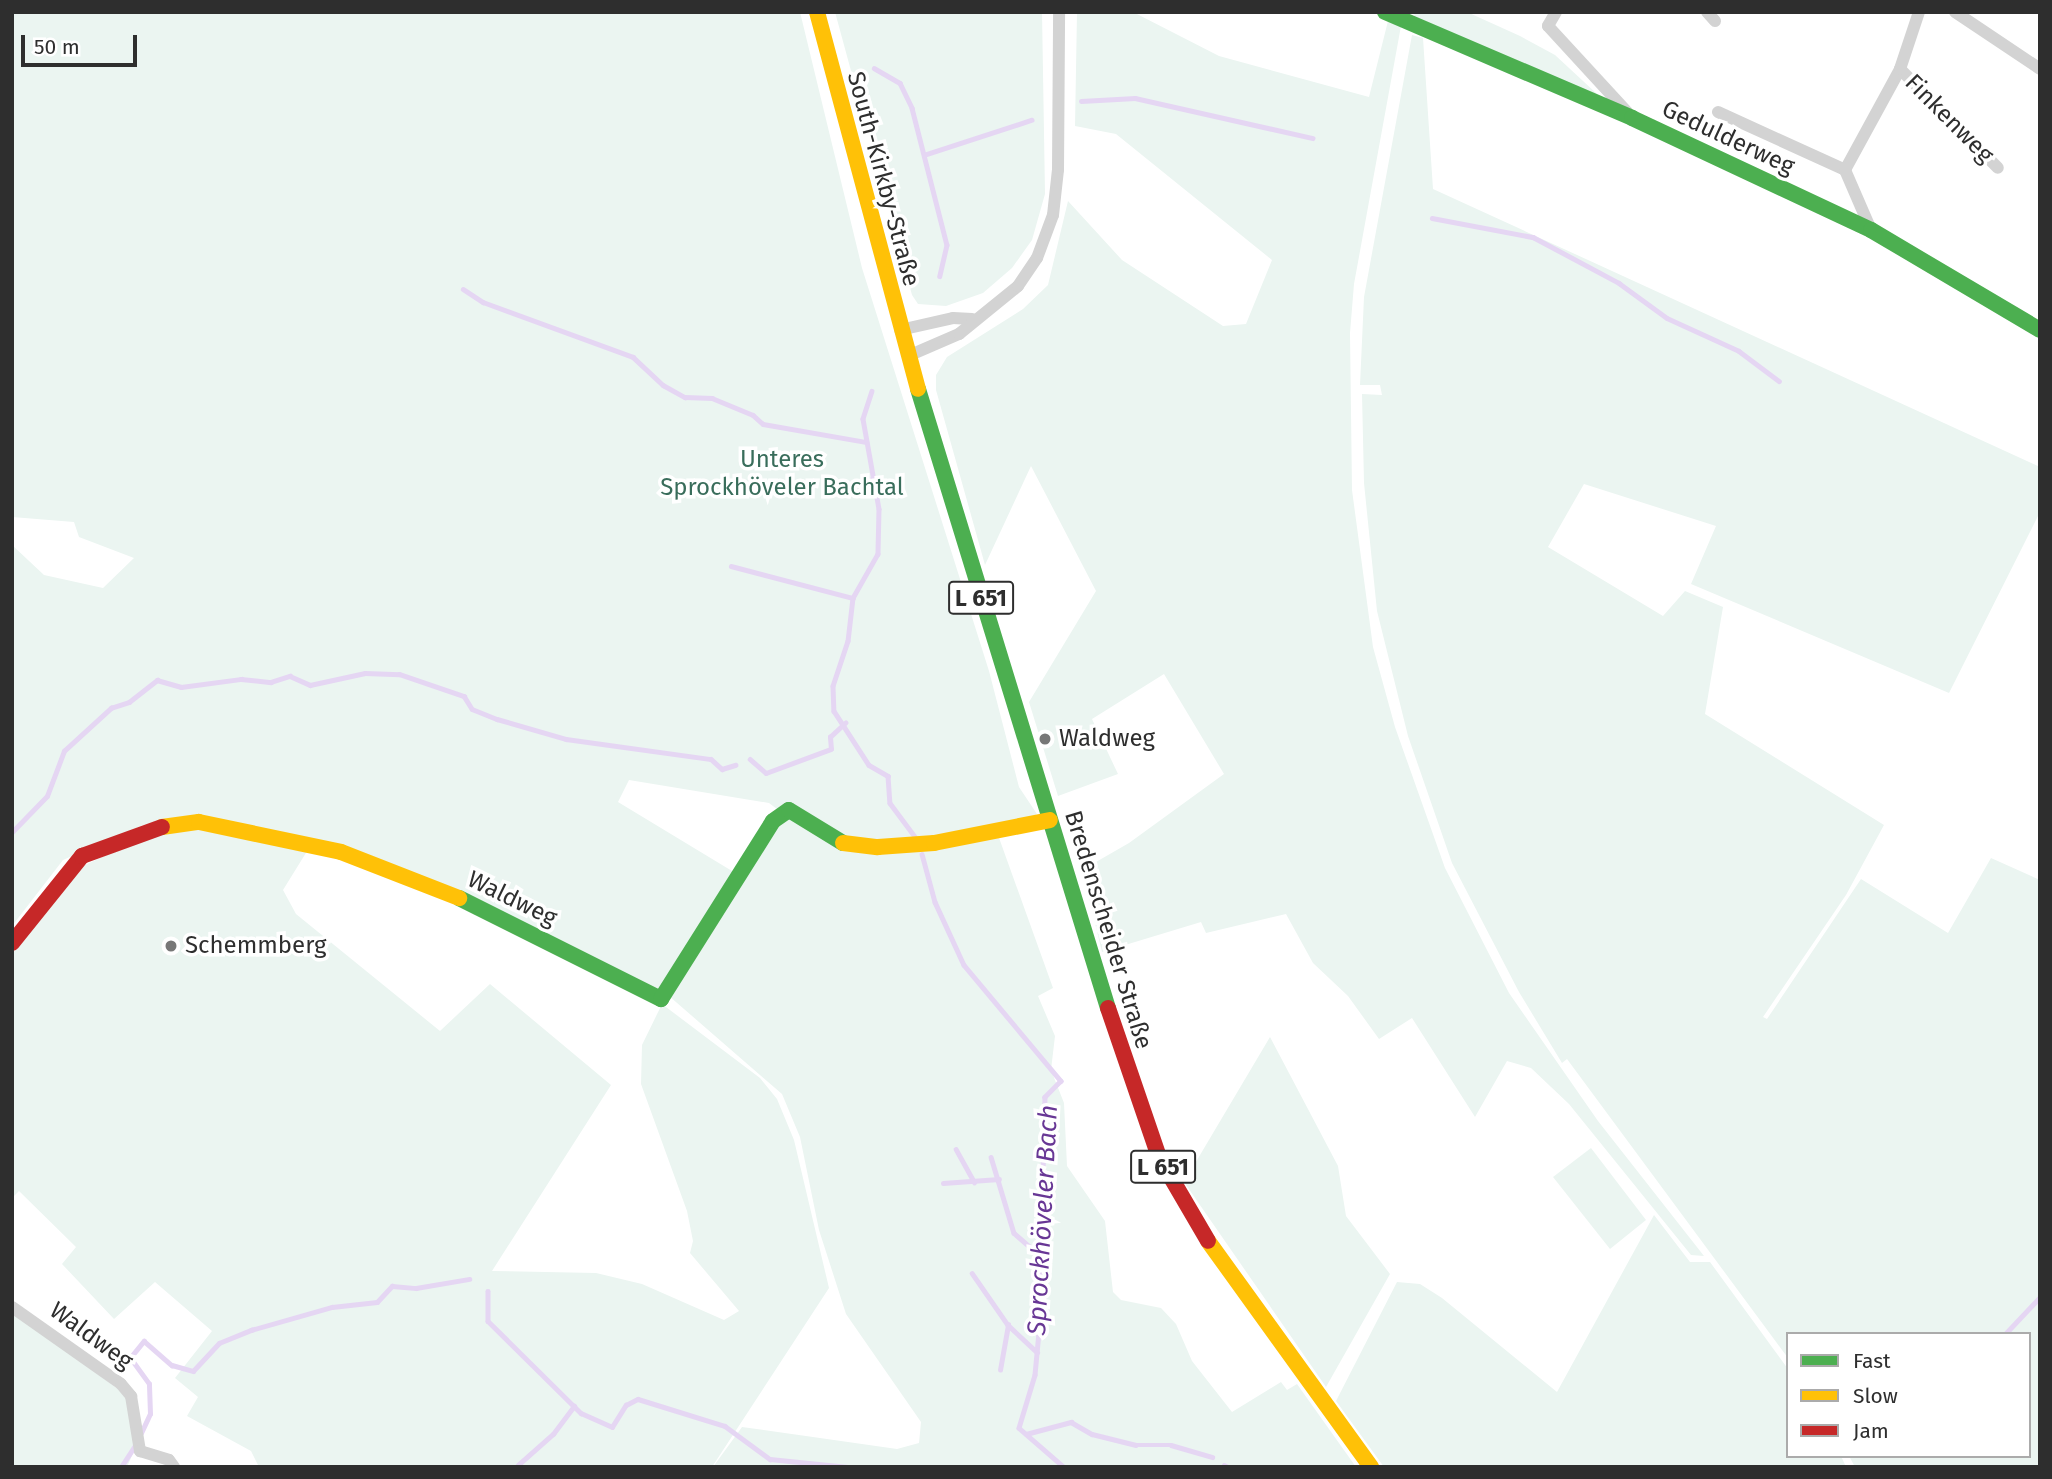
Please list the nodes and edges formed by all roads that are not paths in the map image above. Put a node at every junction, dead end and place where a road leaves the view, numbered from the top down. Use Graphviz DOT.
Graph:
graph roads {
  1 [pos="817,12"];
  2 [pos="1059,12"];
  3 [pos="1385,12"];
  4 [pos="1556,12"];
  5 [pos="1919,12"];
  6 [pos="1955,12"];
  7 [pos="1900,69"];
  8 [pos="2040,69"];
  9 [pos="1718,112"];
  10 [pos="1632,118"];
  11 [pos="1998,168"];
  12 [pos="1845,170"];
  13 [pos="1871,230"];
  14 [pos="972,319"];
  15 [pos="901,330"];
  16 [pos="2040,330"];
  17 [pos="908,356"];
  18 [pos="1050,820"];
  19 [pos="12,943"];
  20 [pos="12,1307"];
  21 [pos="174,1467"];
  22 [pos="1371,1467"];
  1 -- 15 [label="street, South-Kirkby-Straße / L 651"];
  2 -- 14 [label="street"];
  3 -- 10 [label="street, Gedulderweg"];
  4 -- 10 [label="street"];
  5 -- 7 [label="street, Finkenweg"];
  6 -- 8 [label="street"];
  7 -- 11 [label="street, Finkenweg"];
  7 -- 12 [label="street, Finkenweg"];
  9 -- 12 [label="street"];
  10 -- 13 [label="street, Gedulderweg"];
  12 -- 13 [label="street"];
  13 -- 16 [label="street, Gedulderweg"];
  14 -- 15 [label="street"];
  14 -- 17 [label="street"];
  15 -- 17 [label="street, South-Kirkby-Straße / L 651"];
  17 -- 18 [label="street, Bredenscheider Straße / L 651"];
  18 -- 19 [label="street, Waldweg"];
  18 -- 22 [label="street, Bredenscheider Straße / L 651"];
  20 -- 21 [label="street, Waldweg"];
}
